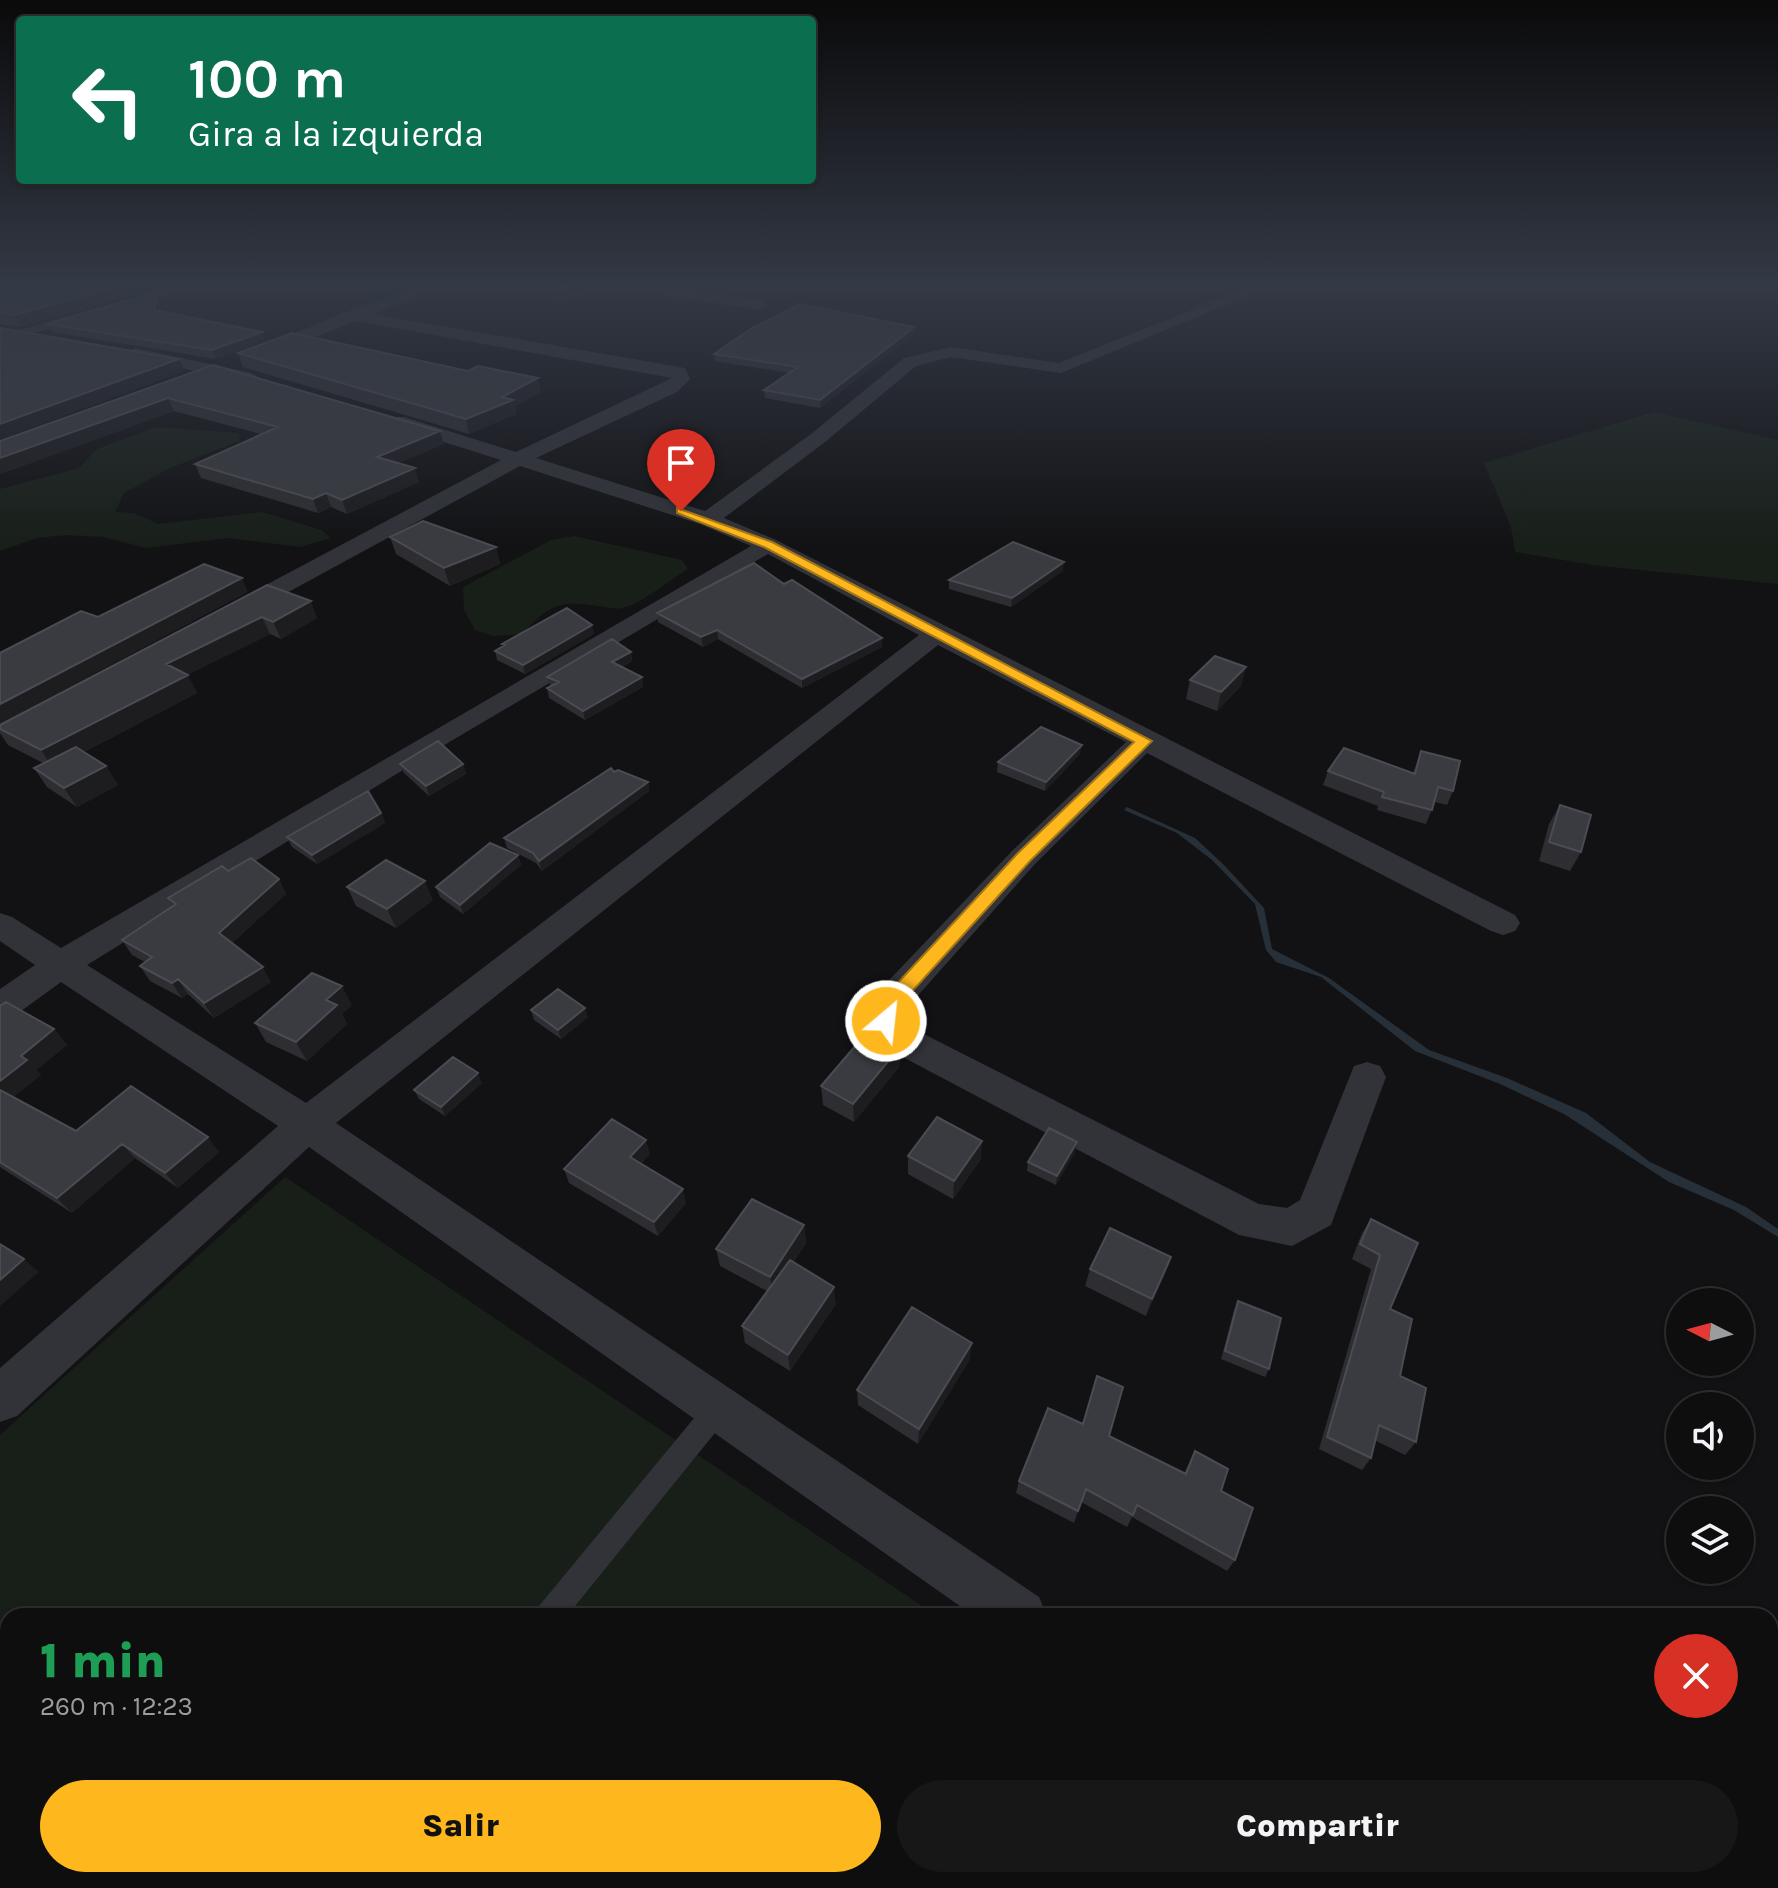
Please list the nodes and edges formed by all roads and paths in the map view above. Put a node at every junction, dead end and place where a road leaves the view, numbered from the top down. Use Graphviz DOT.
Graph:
graph roads {
  1 [pos="209,371"];
  2 [pos="228,371"];
  3 [pos="674,371"];
  4 [pos="899,371"];
  5 [pos="174,384"];
  6 [pos="278,386"];
  7 [pos="369,413"];
  8 [pos="520,458"];
  9 [pos="708,519"];
  10 [pos="768,545"];
  11 [pos="225,617"];
  12 [pos="936,634"];
  13 [pos="1144,741"];
  14 [pos="1503,923"];
  15 [pos="0,925"];
  16 [pos="60,965"];
  17 [pos="0,1007"];
  18 [pos="1367,1077"];
  19 [pos="307,1124"];
  20 [pos="0,1399"];
  21 [pos="718,1409"];
  22 [pos="556,1608"];
  23 [pos="1008,1608"];
  1 -- 5 [label="street"];
  2 -- 6 [label="street"];
  3 -- 8 [label="street"];
  4 -- 9 [label="street"];
  7 -- 8 [label="street"];
  8 -- 9 [label="street"];
  8 -- 11 [label="street"];
  9 -- 10 [label="street"];
  10 -- 12 [label="street"];
  10 -- 16 [label="street"];
  12 -- 13 [label="street"];
  12 -- 19 [label="street"];
  13 -- 14 [label="street"];
  13 -- 18 [label="street"];
  15 -- 16 [label="street"];
  16 -- 17 [label="street"];
  16 -- 19 [label="street"];
  19 -- 20 [label="street"];
  19 -- 21 [label="street"];
  21 -- 22 [label="lane"];
  21 -- 23 [label="street"];
}
